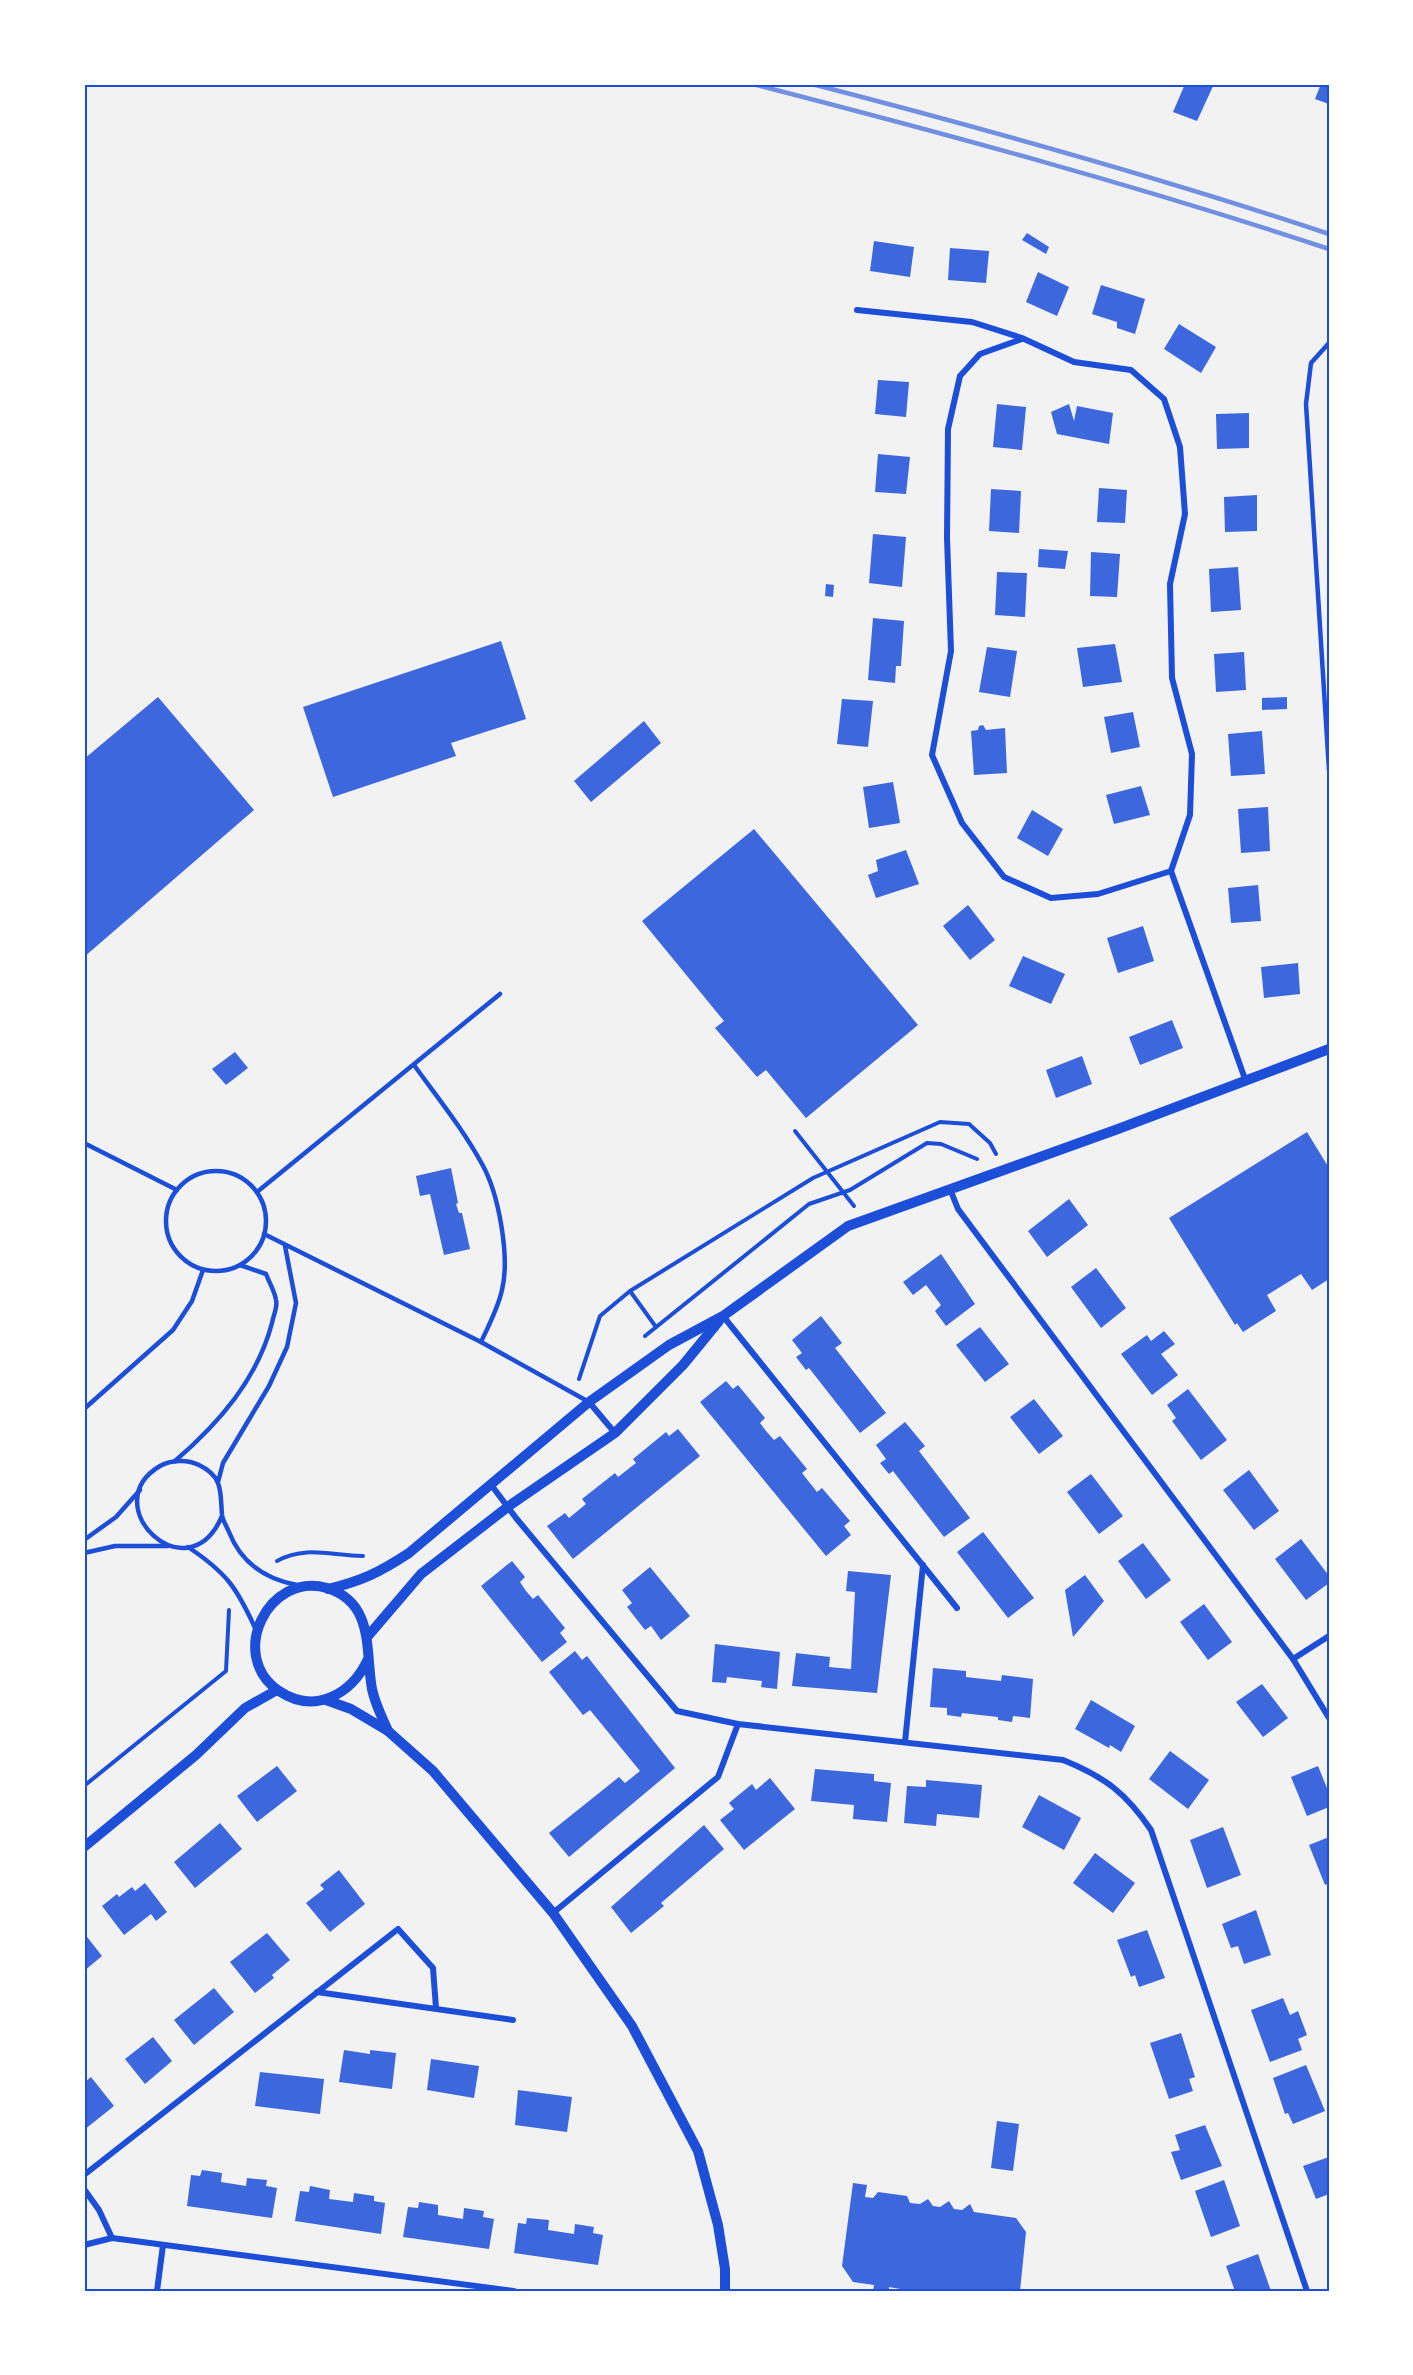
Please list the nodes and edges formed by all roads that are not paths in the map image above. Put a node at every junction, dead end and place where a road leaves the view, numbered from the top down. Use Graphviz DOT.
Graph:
graph roads {
  1 [pos="857,310"];
  2 [pos="1023,338"];
  3 [pos="1329,343"];
  4 [pos="1329,770"];
  5 [pos="1171,871"];
  6 [pos="500,994"];
  7 [pos="1329,1048"];
  8 [pos="414,1065"];
  9 [pos="1245,1079"];
  10 [pos="84,1143"];
  11 [pos="950,1189"];
  12 [pos="177,1190"];
  13 [pos="257,1192"];
  14 [pos="264,1234"];
  15 [pos="285,1245"];
  16 [pos="240,1265"];
  17 [pos="203,1270"];
  18 [pos="723,1316"];
  19 [pos="481,1342"];
  20 [pos="589,1402"];
  21 [pos="84,1409"];
  22 [pos="615,1433"];
  23 [pos="175,1461"];
  24 [pos="218,1482"];
  25 [pos="492,1486"];
  26 [pos="140,1490"];
  27 [pos="509,1506"];
  28 [pos="222,1516"];
  29 [pos="84,1540"];
  30 [pos="169,1546"];
  31 [pos="188,1547"];
  32 [pos="84,1553"];
  33 [pos="923,1565"];
  34 [pos="306,1587"];
  35 [pos="328,1588"];
  36 [pos="957,1608"];
  37 [pos="256,1630"];
  38 [pos="369,1636"];
  39 [pos="1329,1636"];
  40 [pos="368,1659"];
  41 [pos="1293,1659"];
  42 [pos="277,1690"];
  43 [pos="326,1700"];
  44 [pos="1329,1718"];
  45 [pos="738,1724"];
  46 [pos="388,1731"];
  47 [pos="905,1742"];
  48 [pos="84,1846"];
  49 [pos="553,1912"];
  50 [pos="317,1992"];
  51 [pos="436,2008"];
  52 [pos="513,2020"];
  53 [pos="84,2175"];
  54 [pos="84,2189"];
  55 [pos="112,2238"];
  56 [pos="84,2245"];
  57 [pos="163,2245"];
  58 [pos="157,2291"];
  59 [pos="514,2291"];
  60 [pos="725,2291"];
  61 [pos="1307,2291"];
  1 -- 2 [label="street"];
  2 -- 5 [label="street"];
  2 -- 5 [label="street"];
  3 -- 4 [label="lane"];
  5 -- 9 [label="street"];
  6 -- 8 [label="lane"];
  7 -- 9 [label="street"];
  8 -- 13 [label="lane"];
  8 -- 19 [label="lane"];
  9 -- 11 [label="street"];
  10 -- 12 [label="lane"];
  11 -- 18 [label="street"];
  11 -- 41 [label="street"];
  12 -- 13 [label="lane"];
  12 -- 17 [label="lane"];
  13 -- 14 [label="lane"];
  14 -- 15 [label="lane"];
  14 -- 16 [label="lane"];
  15 -- 19 [label="lane"];
  15 -- 24 [label="lane"];
  16 -- 17 [label="lane"];
  16 -- 23 [label="lane"];
  17 -- 21 [label="lane"];
  18 -- 20 [label="street"];
  18 -- 22 [label="street"];
  18 -- 33 [label="street"];
  19 -- 20 [label="lane"];
  20 -- 22 [label="street"];
  20 -- 25 [label="street"];
  22 -- 27 [label="street"];
  23 -- 24 [label="lane"];
  23 -- 26 [label="lane"];
  24 -- 28 [label="lane"];
  25 -- 27 [label="street"];
  25 -- 35 [label="street"];
  26 -- 29 [label="lane"];
  26 -- 30 [label="lane"];
  27 -- 38 [label="street"];
  27 -- 45 [label="street"];
  28 -- 31 [label="lane"];
  28 -- 34 [label="lane"];
  30 -- 31 [label="lane"];
  30 -- 32 [label="lane"];
  31 -- 37 [label="lane"];
  33 -- 36 [label="street"];
  33 -- 47 [label="street"];
  34 -- 35 [label="street"];
  34 -- 37 [label="street"];
  35 -- 38 [label="street"];
  37 -- 42 [label="street"];
  38 -- 40 [label="street"];
  39 -- 41 [label="street"];
  40 -- 43 [label="street"];
  40 -- 46 [label="street"];
  41 -- 44 [label="street"];
  42 -- 43 [label="street"];
  42 -- 48 [label="street"];
  43 -- 46 [label="street"];
  45 -- 47 [label="street"];
  45 -- 49 [label="street"];
  46 -- 49 [label="street"];
  47 -- 61 [label="street"];
  49 -- 60 [label="street"];
  50 -- 51 [label="street"];
  50 -- 51 [label="street"];
  50 -- 53 [label="street"];
  51 -- 52 [label="street"];
  54 -- 55 [label="street"];
  55 -- 56 [label="street"];
  55 -- 57 [label="street"];
  57 -- 58 [label="street"];
  57 -- 59 [label="street"];
}
